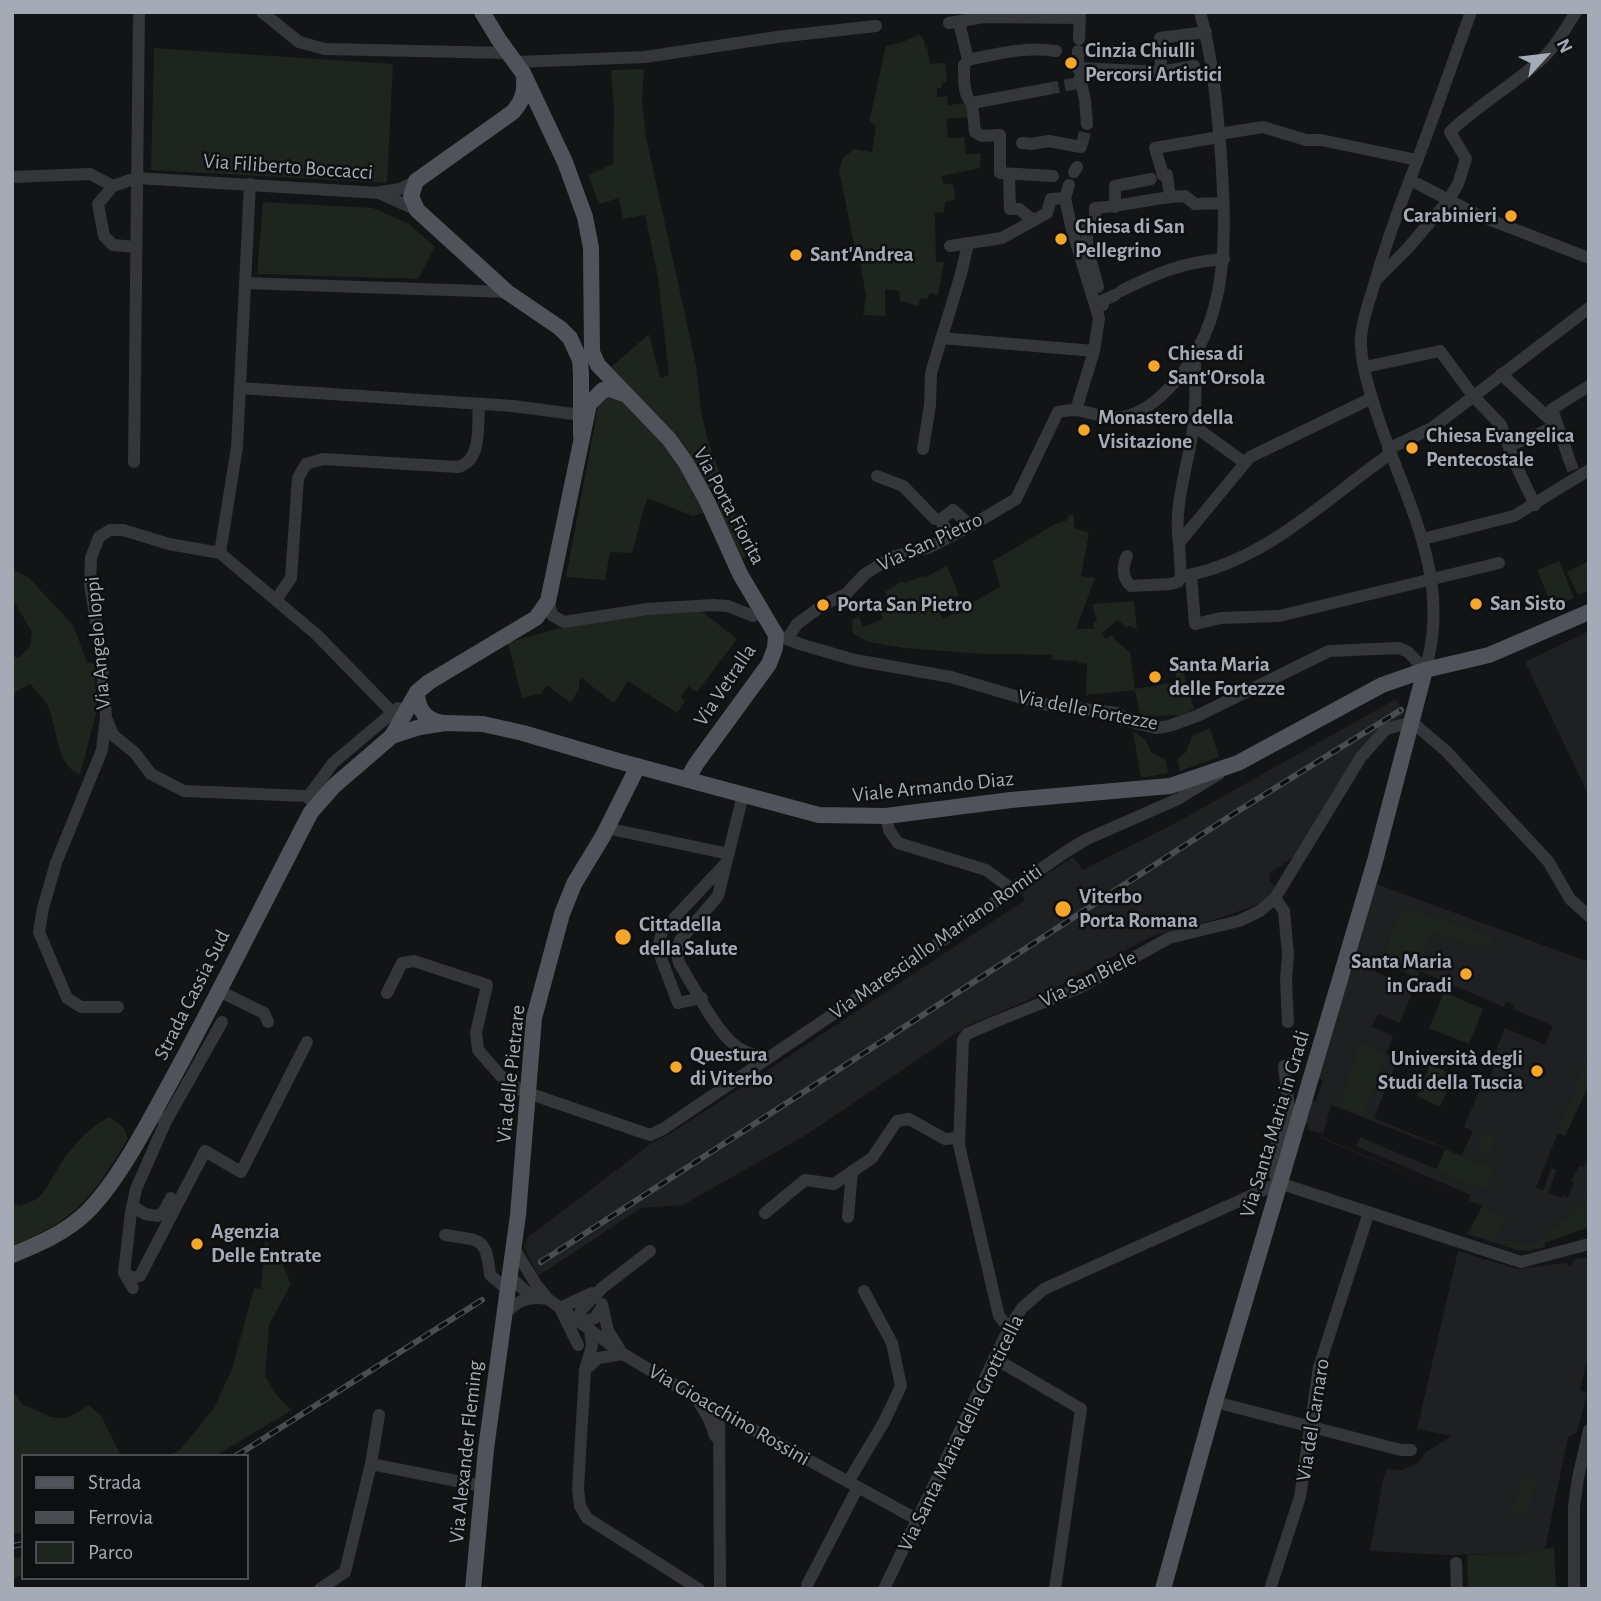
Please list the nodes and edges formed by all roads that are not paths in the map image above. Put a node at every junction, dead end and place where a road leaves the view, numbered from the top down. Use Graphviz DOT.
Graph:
graph roads {
  1 [pos="139,12"];
  2 [pos="262,12"];
  3 [pos="482,12"];
  4 [pos="1200,12"];
  5 [pos="1471,12"];
  6 [pos="1576,12"];
  7 [pos="1080,15"];
  8 [pos="876,26"];
  9 [pos="1206,32"];
  10 [pos="1056,51"];
  11 [pos="968,60"];
  12 [pos="516,63"];
  13 [pos="1194,66"];
  14 [pos="1161,72"];
  15 [pos="1079,76"];
  16 [pos="1046,89"];
  17 [pos="972,103"];
  18 [pos="513,112"];
  19 [pos="547,123"];
  20 [pos="1087,124"];
  21 [pos="1219,135"];
  22 [pos="1022,142"];
  23 [pos="1418,160"];
  24 [pos="1009,174"];
  25 [pos="12,177"];
  26 [pos="1053,177"];
  27 [pos="1158,177"];
  28 [pos="136,178"];
  29 [pos="416,181"];
  30 [pos="250,184"];
  31 [pos="1418,184"];
  32 [pos="113,186"];
  33 [pos="379,193"];
  34 [pos="1170,197"];
  35 [pos="1065,198"];
  36 [pos="1448,201"];
  37 [pos="1224,203"];
  38 [pos="1115,207"];
  39 [pos="417,210"];
  40 [pos="1033,220"];
  41 [pos="968,244"];
  42 [pos="950,246"];
  43 [pos="135,247"];
  44 [pos="1589,258"];
  45 [pos="1224,259"];
  46 [pos="1374,281"];
  47 [pos="245,283"];
  48 [pos="507,292"];
  49 [pos="591,304"];
  50 [pos="1589,308"];
  51 [pos="560,328"];
  52 [pos="941,338"];
  53 [pos="1093,354"];
  54 [pos="1195,355"];
  55 [pos="1365,367"];
  56 [pos="1501,374"];
  57 [pos="1589,386"];
  58 [pos="240,388"];
  59 [pos="624,394"];
  60 [pos="1474,397"];
  61 [pos="1372,398"];
  62 [pos="479,404"];
  63 [pos="1076,410"];
  64 [pos="581,415"];
  65 [pos="1194,426"];
  66 [pos="1557,426"];
  67 [pos="581,436"];
  68 [pos="1509,446"];
  69 [pos="923,449"];
  70 [pos="1389,451"];
  71 [pos="1569,459"];
  72 [pos="134,462"];
  73 [pos="1245,463"];
  74 [pos="1589,470"];
  75 [pos="877,476"];
  76 [pos="1535,505"];
  77 [pos="940,520"];
  78 [pos="971,526"];
  79 [pos="951,536"];
  80 [pos="1423,539"];
  81 [pos="1179,543"];
  82 [pos="220,553"];
  83 [pos="1126,556"];
  84 [pos="1499,563"];
  85 [pos="1186,576"];
  86 [pos="1432,580"];
  87 [pos="275,600"];
  88 [pos="548,601"];
  89 [pos="763,612"];
  90 [pos="1589,612"];
  91 [pos="782,636"];
  92 [pos="1424,670"];
  93 [pos="417,692"];
  94 [pos="392,712"];
  95 [pos="106,717"];
  96 [pos="1412,722"];
  97 [pos="445,723"];
  98 [pos="392,736"];
  99 [pos="638,766"];
  100 [pos="1231,766"];
  101 [pos="688,778"];
  102 [pos="743,795"];
  103 [pos="312,801"];
  104 [pos="886,816"];
  105 [pos="606,828"];
  106 [pos="727,858"];
  107 [pos="1012,889"];
  108 [pos="1275,898"];
  109 [pos="1589,916"];
  110 [pos="219,991"];
  111 [pos="387,993"];
  112 [pos="702,998"];
  113 [pos="118,1007"];
  114 [pos="269,1020"];
  115 [pos="222,1022"];
  116 [pos="1288,1022"];
  117 [pos="307,1042"];
  118 [pos="767,1059"];
  119 [pos="1283,1066"];
  120 [pos="528,1093"];
  121 [pos="160,1117"];
  122 [pos="959,1138"];
  123 [pos="188,1168"];
  124 [pos="852,1171"];
  125 [pos="1279,1183"];
  126 [pos="132,1206"];
  127 [pos="1369,1212"];
  128 [pos="765,1213"];
  129 [pos="848,1217"];
  130 [pos="445,1235"];
  131 [pos="1587,1245"];
  132 [pos="514,1248"];
  133 [pos="650,1251"];
  134 [pos="13,1255"];
  135 [pos="124,1273"];
  136 [pos="509,1284"];
  137 [pos="133,1288"];
  138 [pos="602,1288"];
  139 [pos="535,1291"];
  140 [pos="864,1291"];
  141 [pos="602,1307"];
  142 [pos="560,1308"];
  143 [pos="503,1319"];
  144 [pos="585,1327"];
  145 [pos="1009,1328"];
  146 [pos="578,1345"];
  147 [pos="623,1354"];
  148 [pos="994,1358"];
  149 [pos="585,1370"];
  150 [pos="1215,1402"];
  151 [pos="379,1415"];
  152 [pos="714,1415"];
  153 [pos="743,1424"];
  154 [pos="1312,1426"];
  155 [pos="1589,1430"];
  156 [pos="718,1443"];
  157 [pos="1411,1450"];
  158 [pos="372,1464"];
  159 [pos="853,1484"];
  160 [pos="482,1486"];
  161 [pos="918,1520"];
  162 [pos="1589,1533"];
  163 [pos="1574,1534"];
  164 [pos="1456,1563"];
  165 [pos="807,1585"];
  166 [pos="320,1589"];
  167 [pos="472,1589"];
  168 [pos="698,1589"];
  169 [pos="720,1589"];
  170 [pos="884,1589"];
  171 [pos="1055,1589"];
  172 [pos="1163,1589"];
  173 [pos="1270,1589"];
  174 [pos="1457,1589"];
  175 [pos="1574,1589"];
  1 -- 28 [label="street"];
  2 -- 12 [label="street"];
  3 -- 12 [label="main road, Via Porta Fiorita"];
  4 -- 9 [label="street"];
  5 -- 23 [label="street"];
  6 -- 36 [label="street"];
  7 -- 11 [label="street"];
  7 -- 15 [label="street"];
  8 -- 12 [label="street"];
  9 -- 14 [label="street"];
  9 -- 21 [label="street"];
  10 -- 11 [label="street"];
  11 -- 17 [label="street"];
  12 -- 18 [label="main road"];
  12 -- 19 [label="main road, Via Porta Fiorita"];
  13 -- 14 [label="street"];
  14 -- 15 [label="street"];
  15 -- 20 [label="street"];
  16 -- 17 [label="street"];
  17 -- 24 [label="street"];
  18 -- 19 [label="main road"];
  18 -- 29 [label="main road"];
  19 -- 49 [label="main road, Via Porta Fiorita"];
  21 -- 23 [label="street"];
  21 -- 27 [label="street"];
  21 -- 37 [label="street"];
  22 -- 35 [label="street"];
  23 -- 46 [label="street"];
  24 -- 26 [label="street"];
  24 -- 40 [label="street"];
  25 -- 32 [label="street"];
  27 -- 34 [label="street"];
  27 -- 38 [label="street"];
  28 -- 30 [label="street, Via Filiberto Boccacci"];
  28 -- 32 [label="street"];
  28 -- 43 [label="street"];
  29 -- 33 [label="street"];
  29 -- 39 [label="main road"];
  30 -- 33 [label="street, Via Filiberto Boccacci"];
  30 -- 47 [label="street"];
  31 -- 36 [label="street"];
  32 -- 43 [label="street"];
  33 -- 39 [label="street, Via Filiberto Boccacci"];
  34 -- 37 [label="street"];
  34 -- 38 [label="street"];
  35 -- 40 [label="street"];
  35 -- 53 [label="street"];
  36 -- 44 [label="street"];
  36 -- 46 [label="street"];
  37 -- 45 [label="street"];
  38 -- 45 [label="street"];
  39 -- 48 [label="main road, Via Filiberto Boccacci"];
  40 -- 41 [label="street"];
  41 -- 42 [label="street"];
  41 -- 52 [label="street"];
  43 -- 72 [label="street"];
  45 -- 54 [label="street"];
  46 -- 55 [label="street"];
  47 -- 48 [label="street"];
  47 -- 58 [label="street"];
  48 -- 51 [label="main road, Via Filiberto Boccacci"];
  49 -- 51 [label="main road"];
  49 -- 59 [label="main road, Via Porta Fiorita"];
  50 -- 56 [label="street"];
  51 -- 64 [label="main road"];
  52 -- 53 [label="street"];
  52 -- 69 [label="street"];
  53 -- 63 [label="street"];
  54 -- 63 [label="street"];
  54 -- 65 [label="street"];
  55 -- 60 [label="street"];
  55 -- 61 [label="street"];
  56 -- 60 [label="street"];
  56 -- 66 [label="street"];
  57 -- 66 [label="street"];
  58 -- 62 [label="street"];
  58 -- 82 [label="street"];
  59 -- 67 [label="main road"];
  59 -- 89 [label="main road, Via Porta Fiorita"];
  60 -- 68 [label="street"];
  60 -- 70 [label="street"];
  61 -- 70 [label="street"];
  61 -- 73 [label="street"];
  62 -- 64 [label="street"];
  62 -- 87 [label="street"];
  63 -- 78 [label="street, Via San Pietro"];
  64 -- 67 [label="main road"];
  65 -- 73 [label="street"];
  65 -- 81 [label="street"];
  66 -- 68 [label="street"];
  66 -- 71 [label="street"];
  67 -- 88 [label="main road"];
  68 -- 76 [label="street"];
  70 -- 80 [label="street"];
  70 -- 85 [label="street"];
  73 -- 81 [label="street"];
  74 -- 76 [label="street"];
  75 -- 77 [label="street"];
  76 -- 80 [label="street"];
  77 -- 78 [label="street"];
  77 -- 79 [label="street"];
  78 -- 79 [label="street, Via San Pietro"];
  79 -- 91 [label="street, Via San Pietro"];
  80 -- 86 [label="street"];
  81 -- 85 [label="street"];
  82 -- 87 [label="street"];
  82 -- 95 [label="street, Via Angelo Ioppi"];
  83 -- 85 [label="street"];
  84 -- 86 [label="street"];
  85 -- 86 [label="street"];
  86 -- 92 [label="street"];
  87 -- 94 [label="street"];
  88 -- 89 [label="street"];
  88 -- 93 [label="main road"];
  89 -- 91 [label="main road, Via Vetralla"];
  90 -- 92 [label="main road, Viale Armando Diaz"];
  91 -- 92 [label="street, Via delle Fortezze"];
  91 -- 101 [label="main road, Via Vetralla"];
  92 -- 96 [label="main road, Via Santa Maria in Gradi"];
  92 -- 100 [label="main road, Viale Armando Diaz"];
  93 -- 94 [label="street"];
  93 -- 97 [label="main road"];
  93 -- 98 [label="main road"];
  94 -- 103 [label="street"];
  95 -- 103 [label="street"];
  95 -- 113 [label="street, Via Angelo Ioppi"];
  96 -- 108 [label="street, Via San Biele"];
  96 -- 109 [label="street"];
  96 -- 125 [label="main road, Via Santa Maria in Gradi"];
  97 -- 98 [label="main road, Viale Armando Diaz"];
  97 -- 99 [label="main road, Viale Armando Diaz"];
  98 -- 103 [label="main road, Strada Cassia Sud"];
  99 -- 101 [label="main road, Viale Armando Diaz"];
  99 -- 105 [label="main road, Via delle Pietrare"];
  100 -- 104 [label="main road, Viale Armando Diaz"];
  100 -- 107 [label="street, Via Maresciallo Mariano Romiti"];
  101 -- 102 [label="main road, Viale Armando Diaz"];
  102 -- 104 [label="main road, Viale Armando Diaz"];
  102 -- 106 [label="street"];
  103 -- 110 [label="main road, Strada Cassia Sud"];
  104 -- 107 [label="street"];
  105 -- 106 [label="street"];
  105 -- 120 [label="main road, Via delle Pietrare"];
  106 -- 112 [label="street"];
  106 -- 112 [label="street"];
  107 -- 118 [label="street, Via Maresciallo Mariano Romiti"];
  108 -- 116 [label="street"];
  108 -- 122 [label="street, Via San Biele"];
  110 -- 114 [label="street"];
  110 -- 121 [label="main road, Strada Cassia Sud"];
  111 -- 120 [label="street"];
  112 -- 118 [label="street"];
  115 -- 121 [label="street"];
  117 -- 135 [label="street"];
  118 -- 120 [label="street, Via Maresciallo Mariano Romiti"];
  119 -- 125 [label="street"];
  120 -- 132 [label="main road, Via delle Pietrare"];
  121 -- 126 [label="street"];
  121 -- 134 [label="main road, Strada Cassia Sud"];
  122 -- 124 [label="street"];
  122 -- 145 [label="street, Via San Biele"];
  123 -- 126 [label="street"];
  124 -- 128 [label="street"];
  124 -- 129 [label="street"];
  125 -- 127 [label="street"];
  125 -- 145 [label="street, Via Santa Maria della Grotticella"];
  125 -- 150 [label="main road, Via Santa Maria in Gradi"];
  126 -- 135 [label="street"];
  127 -- 131 [label="street"];
  127 -- 154 [label="street, Via del Carnaro"];
  130 -- 136 [label="street"];
  132 -- 136 [label="main road, Via delle Pietrare"];
  132 -- 139 [label="street"];
  133 -- 138 [label="street"];
  135 -- 137 [label="street"];
  136 -- 139 [label="street"];
  136 -- 143 [label="main road, Via delle Pietrare"];
  138 -- 141 [label="street"];
  138 -- 142 [label="street"];
  138 -- 144 [label="street"];
  139 -- 142 [label="street, Via Gioacchino Rossini"];
  139 -- 143 [label="street"];
  140 -- 159 [label="street"];
  141 -- 144 [label="street"];
  141 -- 147 [label="street"];
  142 -- 144 [label="street, Via Gioacchino Rossini"];
  142 -- 146 [label="street"];
  143 -- 160 [label="main road, Via Alexander Fleming"];
  144 -- 146 [label="street"];
  144 -- 147 [label="street, Via Gioacchino Rossini"];
  144 -- 149 [label="street"];
  145 -- 148 [label="street, Via Santa Maria della Grotticella"];
  146 -- 149 [label="street"];
  147 -- 149 [label="street"];
  147 -- 152 [label="street, Via Gioacchino Rossini"];
  148 -- 161 [label="street, Via Santa Maria della Grotticella"];
  148 -- 171 [label="street"];
  149 -- 168 [label="street"];
  150 -- 154 [label="street"];
  150 -- 172 [label="main road, Via Santa Maria in Gradi"];
  151 -- 158 [label="street"];
  152 -- 153 [label="street, Via Gioacchino Rossini"];
  152 -- 156 [label="street"];
  153 -- 156 [label="street"];
  153 -- 159 [label="street, Via Gioacchino Rossini"];
  154 -- 157 [label="street"];
  154 -- 173 [label="street, Via del Carnaro"];
  155 -- 163 [label="street"];
  156 -- 169 [label="street"];
  158 -- 160 [label="street"];
  158 -- 166 [label="street"];
  159 -- 161 [label="street, Via Gioacchino Rossini"];
  159 -- 165 [label="street"];
  160 -- 167 [label="main road, Via Alexander Fleming"];
  161 -- 170 [label="street, Via Santa Maria della Grotticella"];
  162 -- 163 [label="street"];
  163 -- 175 [label="street"];
  164 -- 174 [label="street"];
}
